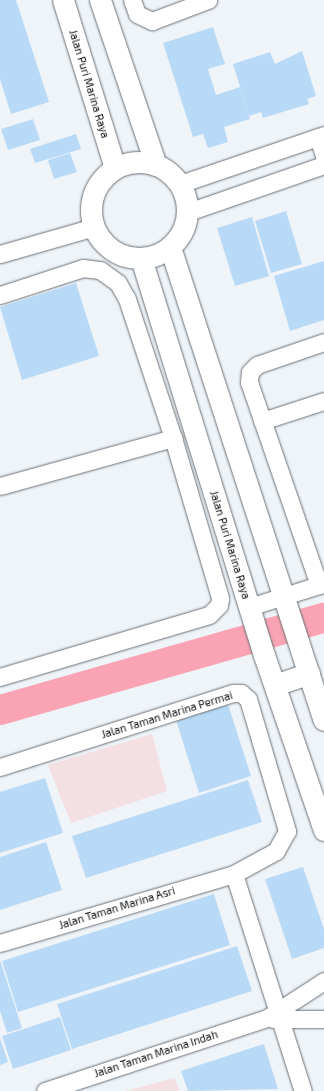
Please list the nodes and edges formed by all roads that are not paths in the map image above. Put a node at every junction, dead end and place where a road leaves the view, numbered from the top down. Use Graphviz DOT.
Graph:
graph roads {
  1 [pos="63,0"];
  2 [pos="100,0"];
  3 [pos="132,0"];
  4 [pos="208,0"];
  5 [pos="321,136"];
  6 [pos="324,156"];
  7 [pos="156,165"];
  8 [pos="324,165"];
  9 [pos="115,168"];
  10 [pos="180,184"];
  11 [pos="188,212"];
  12 [pos="94,227"];
  13 [pos="170,247"];
  14 [pos="0,254"];
  15 [pos="141,258"];
  16 [pos="0,294"];
  17 [pos="324,342"];
  18 [pos="324,401"];
  19 [pos="262,421"];
  20 [pos="173,438"];
  21 [pos="0,486"];
  22 [pos="321,584"];
  23 [pos="285,596"];
  24 [pos="249,606"];
  25 [pos="309,673"];
  26 [pos="0,677"];
  27 [pos="275,685"];
  28 [pos="324,720"];
  29 [pos="0,767"];
  30 [pos="324,830"];
  31 [pos="234,874"];
  32 [pos="0,943"];
  33 [pos="324,981"];
  34 [pos="276,1015"];
  35 [pos="324,1019"];
  36 [pos="45,1091"];
  37 [pos="303,1091"];
  1 -- 9 [label="street, Jalan Puri Marina Raya"];
  2 -- 7 [label="street"];
  3 -- 4 [label="street"];
  5 -- 6 [label="street"];
  5 -- 10 [label="street"];
  7 -- 9 [label="street"];
  7 -- 10 [label="street"];
  8 -- 11 [label="street"];
  9 -- 12 [label="street"];
  10 -- 11 [label="street"];
  11 -- 13 [label="street"];
  12 -- 14 [label="street"];
  12 -- 15 [label="street"];
  13 -- 15 [label="street"];
  13 -- 23 [label="street"];
  15 -- 24 [label="street, Jalan Puri Marina Raya"];
  16 -- 20 [label="street"];
  17 -- 19 [label="street"];
  18 -- 19 [label="street"];
  19 -- 22 [label="street"];
  20 -- 21 [label="street"];
  20 -- 26 [label="street"];
  22 -- 23 [label="street"];
  23 -- 24 [label="street"];
  23 -- 25 [label="street"];
  24 -- 27 [label="street, Jalan Puri Marina Raya"];
  25 -- 27 [label="street"];
  25 -- 28 [label="street"];
  27 -- 30 [label="street, Jalan Puri Marina Raya"];
  29 -- 31 [label="street, Jalan Taman Marina Permai"];
  31 -- 32 [label="street, Jalan Taman Marina Asri"];
  31 -- 34 [label="street"];
  33 -- 34 [label="street, Jalan Taman Marina Indah"];
  34 -- 35 [label="street, Jalan Taman Marina Indah"];
  34 -- 36 [label="street, Jalan Taman Marina Indah"];
  34 -- 37 [label="street"];
}
